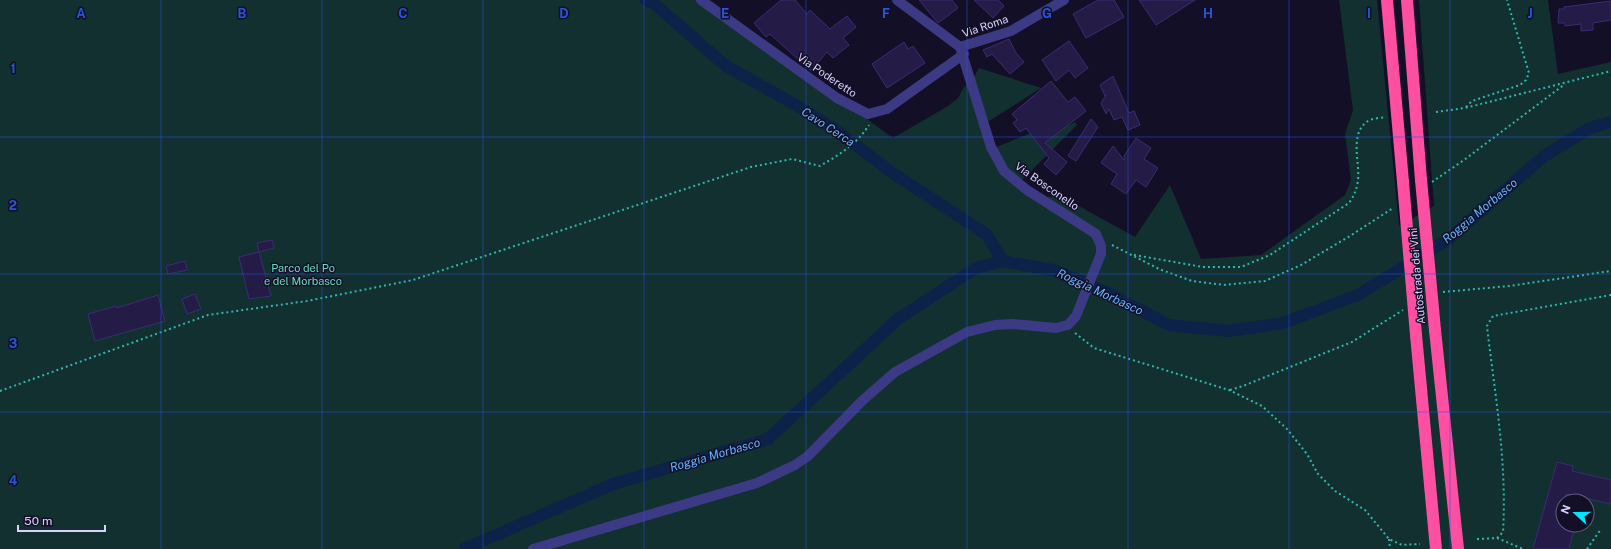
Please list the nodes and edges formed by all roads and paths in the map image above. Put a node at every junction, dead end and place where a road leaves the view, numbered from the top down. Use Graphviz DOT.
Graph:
graph roads {
  1 [pos="701,0"];
  2 [pos="897,0"];
  3 [pos="1064,0"];
  4 [pos="1387,0"];
  5 [pos="1407,0"];
  6 [pos="1508,0"];
  7 [pos="962,51"];
  8 [pos="1611,71"];
  9 [pos="1565,84"];
  10 [pos="1465,108"];
  11 [pos="1436,112"];
  12 [pos="1386,117"];
  13 [pos="862,136"];
  14 [pos="1424,182"];
  15 [pos="1397,205"];
  16 [pos="1101,246"];
  17 [pos="1130,254"];
  18 [pos="1611,271"];
  19 [pos="1441,293"];
  20 [pos="1611,295"];
  21 [pos="1408,307"];
  22 [pos="1068,325"];
  23 [pos="0,390"];
  24 [pos="1229,390"];
  25 [pos="1601,529"];
  26 [pos="1497,538"];
  27 [pos="1389,539"];
  28 [pos="1477,539"];
  29 [pos="1420,544"];
  30 [pos="533,549"];
  31 [pos="1390,549"];
  32 [pos="1436,549"];
  33 [pos="1458,549"];
  34 [pos="1523,549"];
  35 [pos="1587,549"];
  1 -- 7 [label="street, Via Poderetto"];
  2 -- 7 [label="street, Via Roma"];
  3 -- 7 [label="street, Via Roma"];
  4 -- 32 [label="highway, Autostrada dei Vini, bridge"];
  5 -- 14 [label="highway, Autostrada dei Vini"];
  6 -- 10 [label="path"];
  7 -- 16 [label="street, Via Bosconello"];
  8 -- 9 [label="path"];
  9 -- 10 [label="path"];
  9 -- 14 [label="path"];
  10 -- 11 [label="path"];
  12 -- 17 [label="path"];
  13 -- 23 [label="path"];
  14 -- 33 [label="highway, Autostrada dei Vini, bridge"];
  15 -- 17 [label="path"];
  16 -- 17 [label="path"];
  16 -- 22 [label="street"];
  18 -- 19 [label="path"];
  20 -- 26 [label="path"];
  21 -- 24 [label="path"];
  22 -- 24 [label="path"];
  22 -- 30 [label="street"];
  24 -- 27 [label="path"];
  25 -- 35 [label="path"];
  26 -- 28 [label="path"];
  26 -- 34 [label="path"];
  27 -- 29 [label="path"];
  27 -- 31 [label="path"];
}
